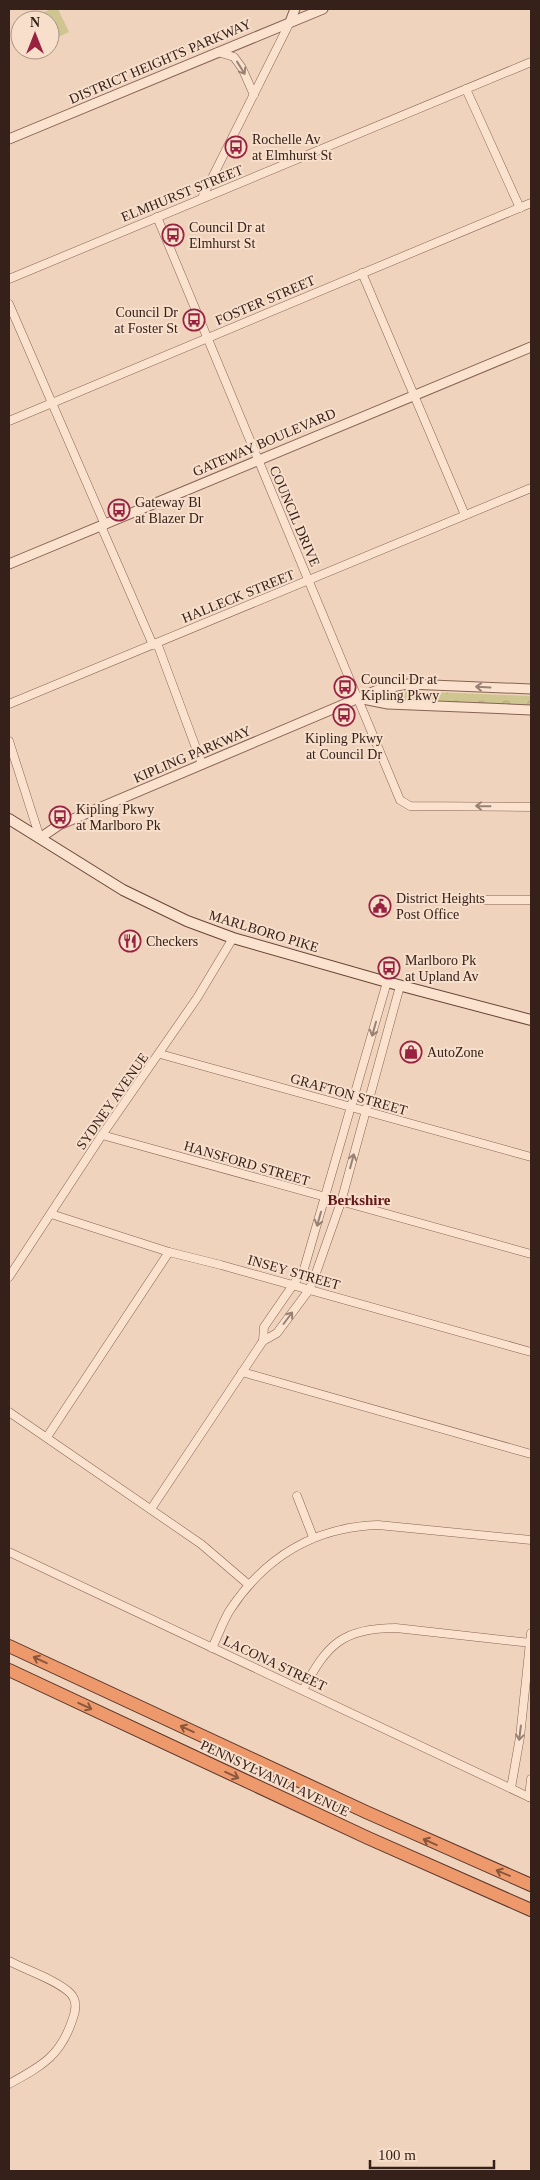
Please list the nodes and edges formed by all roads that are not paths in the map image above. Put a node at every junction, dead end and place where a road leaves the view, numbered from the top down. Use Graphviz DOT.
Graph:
graph roads {
  1 [pos="295,9"];
  2 [pos="323,9"];
  3 [pos="290,22"];
  4 [pos="218,52"];
  5 [pos="531,62"];
  6 [pos="466,90"];
  7 [pos="254,95"];
  8 [pos="9,139"];
  9 [pos="202,198"];
  10 [pos="531,203"];
  11 [pos="520,208"];
  12 [pos="157,217"];
  13 [pos="362,273"];
  14 [pos="9,279"];
  15 [pos="9,304"];
  16 [pos="207,337"];
  17 [pos="531,346"];
  18 [pos="415,394"];
  19 [pos="52,404"];
  20 [pos="9,421"];
  21 [pos="258,459"];
  22 [pos="531,488"];
  23 [pos="465,515"];
  24 [pos="103,526"];
  25 [pos="9,564"];
  26 [pos="308,580"];
  27 [pos="155,644"];
  28 [pos="531,689"];
  29 [pos="358,698"];
  30 [pos="9,704"];
  31 [pos="531,710"];
  32 [pos="9,741"];
  33 [pos="202,764"];
  34 [pos="531,807"];
  35 [pos="9,819"];
  36 [pos="40,838"];
  37 [pos="450,900"];
  38 [pos="531,900"];
  39 [pos="234,938"];
  40 [pos="387,982"];
  41 [pos="400,986"];
  42 [pos="531,1020"];
  43 [pos="160,1054"];
  44 [pos="351,1108"];
  45 [pos="366,1112"];
  46 [pos="102,1135"];
  47 [pos="531,1157"];
  48 [pos="325,1198"];
  49 [pos="341,1202"];
  50 [pos="51,1214"];
  51 [pos="169,1252"];
  52 [pos="531,1254"];
  53 [pos="9,1277"];
  54 [pos="291,1286"];
  55 [pos="308,1290"];
  56 [pos="263,1342"];
  57 [pos="531,1352"];
  58 [pos="242,1372"];
  59 [pos="9,1412"];
  60 [pos="47,1437"];
  61 [pos="531,1454"];
  62 [pos="297,1496"];
  63 [pos="151,1509"];
  64 [pos="313,1537"];
  65 [pos="531,1540"];
  66 [pos="9,1552"];
  67 [pos="249,1585"];
  68 [pos="531,1633"];
  69 [pos="531,1643"];
  70 [pos="9,1646"];
  71 [pos="212,1648"];
  72 [pos="9,1670"];
  73 [pos="303,1690"];
  74 [pos="531,1779"];
  75 [pos="511,1788"];
  76 [pos="530,1797"];
  77 [pos="531,1885"];
  78 [pos="502,1897"];
  79 [pos="531,1910"];
  80 [pos="531,1916"];
  81 [pos="9,1961"];
  82 [pos="9,2084"];
  1 -- 3 [label="street"];
  2 -- 3 [label="street, DISTRICT HEIGHTS PARKWAY"];
  3 -- 4 [label="street, DISTRICT HEIGHTS PARKWAY"];
  3 -- 7 [label="street"];
  4 -- 7 [label="street, one-way"];
  4 -- 8 [label="street, DISTRICT HEIGHTS PARKWAY"];
  5 -- 6 [label="street, ELMHURST STREET"];
  6 -- 9 [label="street, ELMHURST STREET"];
  6 -- 11 [label="street"];
  7 -- 9 [label="street"];
  9 -- 12 [label="street, ELMHURST STREET"];
  10 -- 11 [label="street, FOSTER STREET"];
  11 -- 13 [label="street, FOSTER STREET"];
  12 -- 14 [label="street, ELMHURST STREET"];
  12 -- 16 [label="street, COUNCIL DRIVE"];
  13 -- 16 [label="street, FOSTER STREET"];
  13 -- 18 [label="street"];
  15 -- 19 [label="street"];
  16 -- 19 [label="street, FOSTER STREET"];
  16 -- 21 [label="street, COUNCIL DRIVE"];
  17 -- 18 [label="street, GATEWAY BOULEVARD"];
  18 -- 21 [label="street, GATEWAY BOULEVARD"];
  18 -- 23 [label="street"];
  19 -- 20 [label="street, FOSTER STREET"];
  19 -- 24 [label="street"];
  21 -- 24 [label="street, GATEWAY BOULEVARD"];
  21 -- 26 [label="street, COUNCIL DRIVE"];
  22 -- 23 [label="street, HALLECK STREET"];
  23 -- 26 [label="street, HALLECK STREET"];
  24 -- 25 [label="street, GATEWAY BOULEVARD"];
  24 -- 27 [label="street"];
  26 -- 27 [label="street, HALLECK STREET"];
  26 -- 29 [label="street, COUNCIL DRIVE"];
  27 -- 30 [label="street, HALLECK STREET"];
  27 -- 33 [label="street"];
  28 -- 29 [label="street, KIPLING PARKWAY, one-way"];
  29 -- 31 [label="street"];
  29 -- 33 [label="street, KIPLING PARKWAY"];
  34 -- 29 [label="street, COUNCIL DRIVE, one-way"];
  32 -- 36 [label="street"];
  33 -- 36 [label="street, KIPLING PARKWAY"];
  35 -- 36 [label="main road, MARLBORO PIKE"];
  36 -- 39 [label="main road, MARLBORO PIKE"];
  37 -- 38 [label="street"];
  39 -- 40 [label="main road, MARLBORO PIKE"];
  39 -- 43 [label="street, SYDNEY AVENUE"];
  40 -- 41 [label="main road, MARLBORO PIKE"];
  40 -- 44 [label="street, one-way"];
  41 -- 42 [label="main road, MARLBORO PIKE"];
  41 -- 45 [label="street"];
  43 -- 44 [label="street, GRAFTON STREET"];
  43 -- 46 [label="street, SYDNEY AVENUE"];
  44 -- 45 [label="street, GRAFTON STREET"];
  44 -- 48 [label="street"];
  45 -- 47 [label="street, GRAFTON STREET"];
  49 -- 45 [label="street, one-way"];
  46 -- 48 [label="street, HANSFORD STREET"];
  46 -- 50 [label="street, SYDNEY AVENUE"];
  48 -- 49 [label="street, HANSFORD STREET"];
  48 -- 54 [label="street, one-way"];
  49 -- 52 [label="street, HANSFORD STREET"];
  49 -- 55 [label="street"];
  50 -- 51 [label="street, INSEY STREET"];
  50 -- 53 [label="street, SYDNEY AVENUE"];
  51 -- 54 [label="street, INSEY STREET"];
  51 -- 60 [label="street"];
  54 -- 55 [label="street, INSEY STREET"];
  54 -- 56 [label="street"];
  56 -- 55 [label="street, one-way"];
  55 -- 57 [label="street, INSEY STREET"];
  56 -- 58 [label="street"];
  58 -- 61 [label="street"];
  58 -- 63 [label="street"];
  59 -- 60 [label="street"];
  60 -- 63 [label="street"];
  62 -- 64 [label="street"];
  63 -- 67 [label="street"];
  64 -- 65 [label="street"];
  64 -- 67 [label="street"];
  66 -- 71 [label="street, LACONA STREET"];
  67 -- 71 [label="street"];
  68 -- 69 [label="street"];
  69 -- 73 [label="street"];
  69 -- 75 [label="street, one-way"];
  77 -- 70 [label="highway, PENNSYLVANIA AVENUE, one-way"];
  71 -- 73 [label="street, LACONA STREET"];
  72 -- 78 [label="highway, PENNSYLVANIA AVENUE, one-way"];
  73 -- 75 [label="street, LACONA STREET"];
  74 -- 76 [label="street"];
  75 -- 76 [label="street, LACONA STREET"];
  78 -- 79 [label="highway, PENNSYLVANIA AVENUE"];
  78 -- 80 [label="highway"];
  81 -- 82 [label="street"];
}
